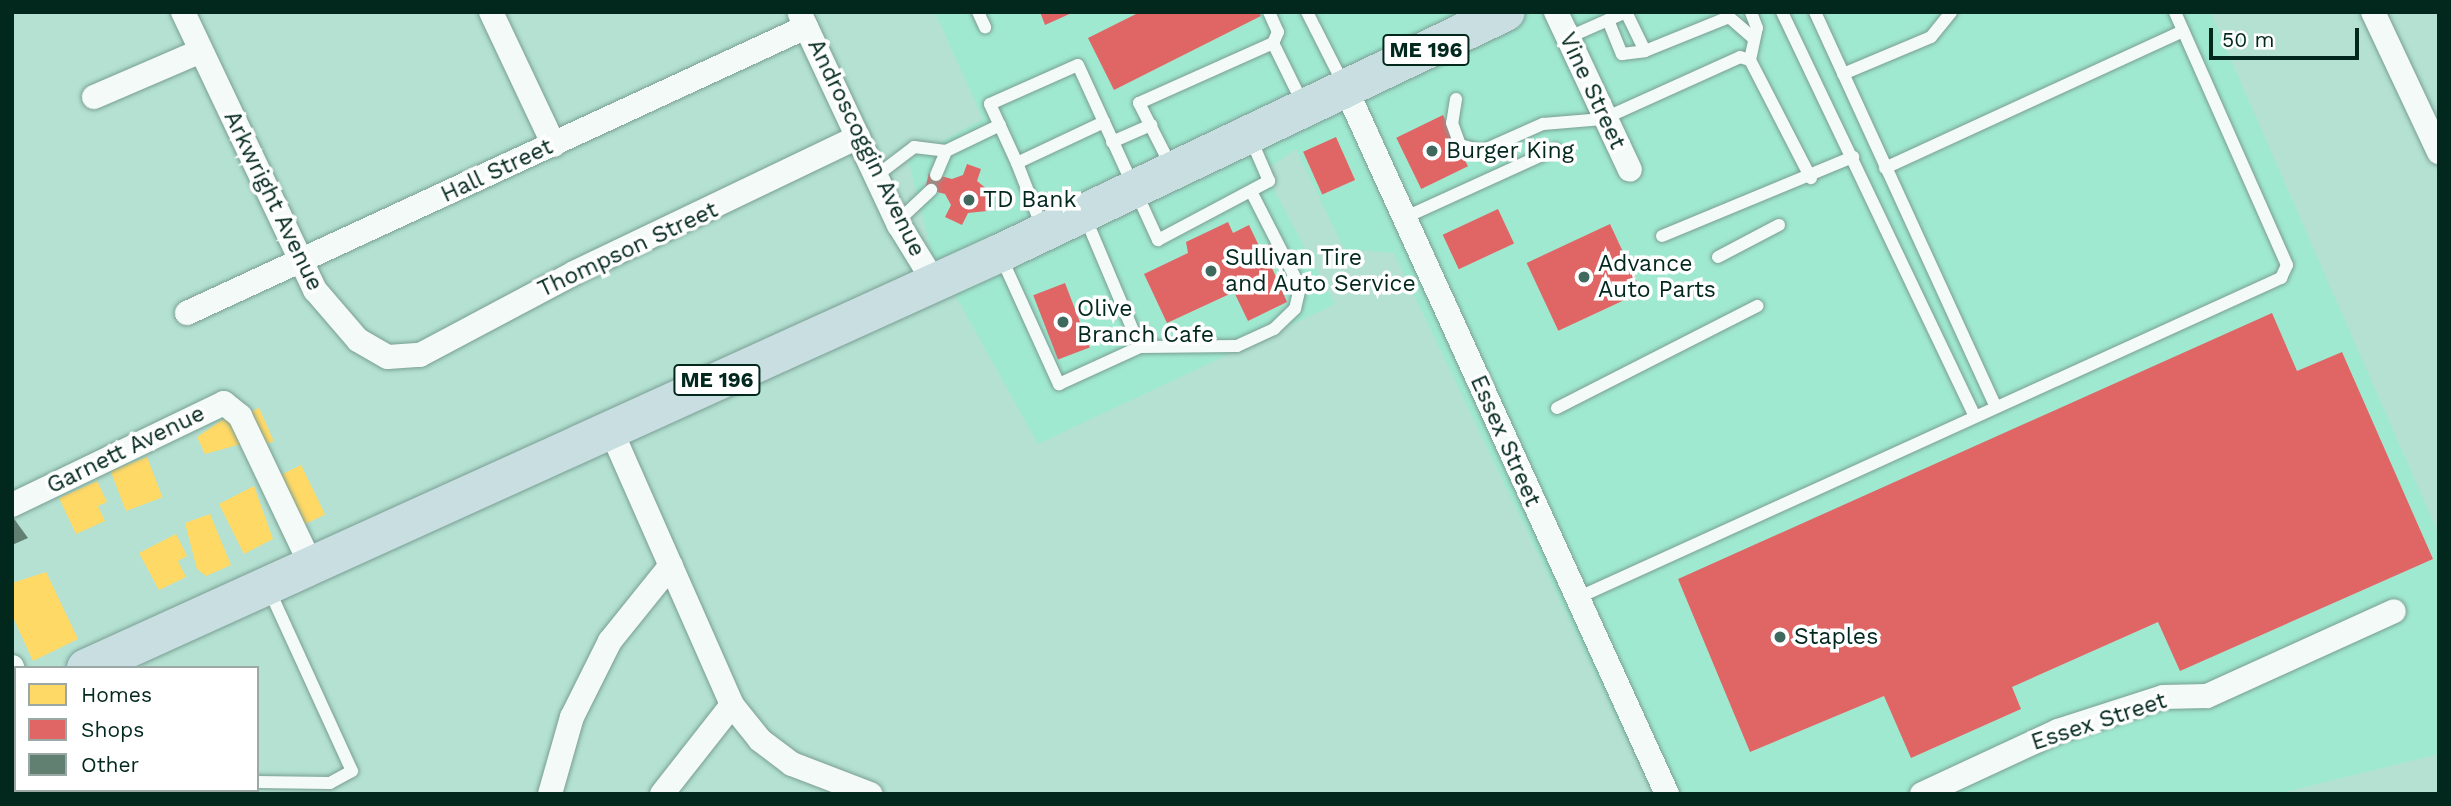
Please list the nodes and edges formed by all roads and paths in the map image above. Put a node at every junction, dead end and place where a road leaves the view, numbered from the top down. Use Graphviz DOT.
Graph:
graph roads {
  1 [pos="183,12"];
  2 [pos="491,12"];
  3 [pos="978,12"];
  4 [pos="1269,12"];
  5 [pos="1307,12"];
  6 [pos="1506,12"];
  7 [pos="1556,12"];
  8 [pos="1626,12"];
  9 [pos="1751,12"];
  10 [pos="1782,12"];
  11 [pos="1815,12"];
  12 [pos="1951,12"];
  13 [pos="2175,12"];
  14 [pos="2373,12"];
  15 [pos="803,20"];
  16 [pos="1608,20"];
  17 [pos="985,27"];
  18 [pos="2183,31"];
  19 [pos="1567,38"];
  20 [pos="1754,39"];
  21 [pos="1273,43"];
  22 [pos="201,51"];
  23 [pos="1645,51"];
  24 [pos="1750,60"];
  25 [pos="1843,74"];
  26 [pos="1345,87"];
  27 [pos="94,97"];
  28 [pos="1456,99"];
  29 [pos="1305,107"];
  30 [pos="1603,119"];
  31 [pos="1104,122"];
  32 [pos="1000,125"];
  33 [pos="1151,125"];
  34 [pos="1250,134"];
  35 [pos="858,137"];
  36 [pos="1112,142"];
  37 [pos="554,145"];
  38 [pos="1555,149"];
  39 [pos="946,151"];
  40 [pos="2439,152"];
  41 [pos="1853,157"];
  42 [pos="1017,163"];
  43 [pos="1885,167"];
  44 [pos="1630,170"];
  45 [pos="1174,171"];
  46 [pos="936,175"];
  47 [pos="876,176"];
  48 [pos="1811,178"];
  49 [pos="931,190"];
  50 [pos="1132,191"];
  51 [pos="1252,192"];
  52 [pos="1084,214"];
  53 [pos="1406,217"];
  54 [pos="897,222"];
  55 [pos="1779,225"];
  56 [pos="1044,231"];
  57 [pos="1913,232"];
  58 [pos="1662,236"];
  59 [pos="1895,241"];
  60 [pos="1000,253"];
  61 [pos="1718,257"];
  62 [pos="299,262"];
  63 [pos="934,282"];
  64 [pos="1757,306"];
  65 [pos="187,313"];
  66 [pos="1140,347"];
  67 [pos="398,358"];
  68 [pos="1995,405"];
  69 [pos="1557,408"];
  70 [pos="1975,416"];
  71 [pos="610,428"];
  72 [pos="12,505"];
  73 [pos="310,565"];
  74 [pos="671,565"];
  75 [pos="266,584"];
  76 [pos="1575,599"];
  77 [pos="2394,611"];
  78 [pos="99,665"];
  79 [pos="732,705"];
  80 [pos="259,782"];
  81 [pos="550,794"];
  82 [pos="662,794"];
  83 [pos="870,794"];
  84 [pos="1667,794"];
  85 [pos="1922,794"];
  1 -- 22 [label="street, Arkwright Avenue"];
  2 -- 37 [label="street"];
  3 -- 17 [label="lane"];
  4 -- 21 [label="lane"];
  5 -- 26 [label="lane"];
  6 -- 26 [label="highway, ME 196"];
  7 -- 19 [label="street, Vine Street"];
  8 -- 16 [label="lane"];
  8 -- 23 [label="lane"];
  9 -- 20 [label="lane"];
  10 -- 41 [label="lane"];
  11 -- 25 [label="lane"];
  12 -- 25 [label="lane"];
  13 -- 18 [label="lane"];
  14 -- 40 [label="street"];
  15 -- 35 [label="street, Androscoggin Avenue"];
  15 -- 37 [label="street, Hall Street"];
  16 -- 19 [label="lane"];
  16 -- 23 [label="lane"];
  18 -- 43 [label="lane"];
  18 -- 68 [label="lane"];
  19 -- 30 [label="street, Vine Street"];
  20 -- 23 [label="lane"];
  20 -- 24 [label="lane"];
  21 -- 29 [label="lane"];
  21 -- 33 [label="lane"];
  22 -- 27 [label="street"];
  22 -- 62 [label="street, Arkwright Avenue"];
  24 -- 30 [label="lane"];
  24 -- 48 [label="lane"];
  25 -- 43 [label="lane"];
  26 -- 29 [label="highway, ME 196"];
  26 -- 53 [label="street, Essex Street"];
  28 -- 30 [label="lane"];
  29 -- 34 [label="highway, ME 196"];
  30 -- 44 [label="street, Vine Street"];
  31 -- 32 [label="lane"];
  31 -- 36 [label="lane"];
  31 -- 42 [label="lane"];
  32 -- 39 [label="lane"];
  32 -- 42 [label="lane"];
  33 -- 36 [label="lane"];
  33 -- 45 [label="lane"];
  34 -- 45 [label="highway, ME 196"];
  34 -- 51 [label="lane"];
  35 -- 47 [label="street, Androscoggin Avenue"];
  35 -- 67 [label="street, Thompson Street"];
  36 -- 50 [label="lane"];
  37 -- 62 [label="street, Hall Street"];
  38 -- 53 [label="lane"];
  39 -- 46 [label="lane"];
  39 -- 47 [label="lane"];
  41 -- 48 [label="lane"];
  41 -- 59 [label="lane"];
  42 -- 56 [label="lane"];
  43 -- 57 [label="lane"];
  45 -- 50 [label="highway, ME 196"];
  47 -- 54 [label="street, Androscoggin Avenue"];
  48 -- 58 [label="lane"];
  49 -- 54 [label="lane"];
  50 -- 51 [label="lane"];
  50 -- 52 [label="highway, ME 196"];
  51 -- 66 [label="lane"];
  52 -- 56 [label="highway, ME 196"];
  52 -- 66 [label="lane"];
  53 -- 76 [label="street, Essex Street"];
  54 -- 63 [label="street, Androscoggin Avenue"];
  55 -- 61 [label="lane"];
  56 -- 60 [label="highway, ME 196"];
  57 -- 59 [label="lane"];
  57 -- 68 [label="lane"];
  59 -- 70 [label="lane"];
  60 -- 63 [label="highway, ME 196"];
  60 -- 66 [label="lane"];
  62 -- 65 [label="street, Hall Street"];
  62 -- 67 [label="street, Arkwright Avenue"];
  63 -- 71 [label="highway, ME 196"];
  64 -- 69 [label="lane"];
  68 -- 70 [label="lane"];
  70 -- 76 [label="lane"];
  71 -- 73 [label="highway, ME 196"];
  71 -- 74 [label="street"];
  72 -- 73 [label="street, Garnett Avenue"];
  73 -- 75 [label="highway, ME 196"];
  74 -- 79 [label="street"];
  74 -- 81 [label="street"];
  75 -- 78 [label="highway, ME 196"];
  75 -- 80 [label="lane"];
  76 -- 84 [label="street, Essex Street"];
  77 -- 85 [label="street, Essex Street"];
  79 -- 82 [label="street"];
  79 -- 83 [label="street"];
}
